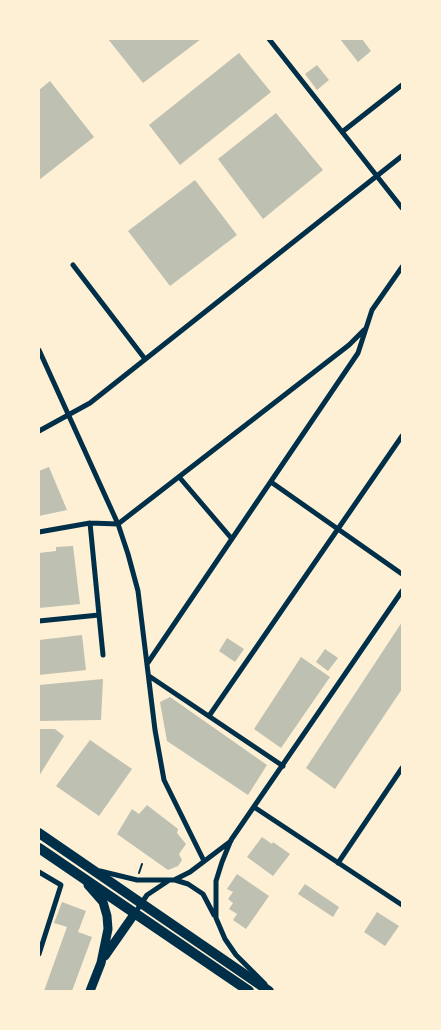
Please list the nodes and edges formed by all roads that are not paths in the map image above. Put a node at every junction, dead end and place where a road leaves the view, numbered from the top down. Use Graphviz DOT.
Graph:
graph roads {
  1 [pos="269,39"];
  2 [pos="402,85"];
  3 [pos="342,132"];
  4 [pos="402,156"];
  5 [pos="377,176"];
  6 [pos="402,208"];
  7 [pos="73,266"];
  8 [pos="402,267"];
  9 [pos="366,328"];
  10 [pos="39,350"];
  11 [pos="145,359"];
  12 [pos="68,414"];
  13 [pos="39,431"];
  14 [pos="402,436"];
  15 [pos="180,478"];
  16 [pos="271,482"];
  17 [pos="90,523"];
  18 [pos="118,524"];
  19 [pos="340,528"];
  20 [pos="39,532"];
  21 [pos="232,539"];
  22 [pos="402,574"];
  23 [pos="402,591"];
  24 [pos="99,615"];
  25 [pos="39,621"];
  26 [pos="103,655"];
  27 [pos="147,664"];
  28 [pos="149,676"];
  29 [pos="209,716"];
  30 [pos="282,766"];
  31 [pos="402,768"];
  32 [pos="254,807"];
  33 [pos="39,833"];
  34 [pos="231,840"];
  35 [pos="39,848"];
  36 [pos="204,861"];
  37 [pos="338,863"];
  38 [pos="87,867"];
  39 [pos="39,872"];
  40 [pos="79,876"];
  41 [pos="171,880"];
  42 [pos="142,904"];
  43 [pos="402,905"];
  44 [pos="135,913"];
  45 [pos="216,918"];
  46 [pos="39,954"];
  47 [pos="101,963"];
  48 [pos="90,991"];
  49 [pos="249,991"];
  50 [pos="271,991"];
  1 -- 3 [label="street"];
  2 -- 3 [label="street"];
  3 -- 5 [label="street"];
  4 -- 5 [label="street"];
  5 -- 6 [label="street"];
  5 -- 11 [label="street"];
  7 -- 11 [label="street"];
  8 -- 9 [label="street"];
  9 -- 15 [label="street"];
  9 -- 16 [label="street"];
  10 -- 12 [label="street"];
  11 -- 12 [label="street"];
  12 -- 13 [label="street"];
  12 -- 18 [label="street"];
  14 -- 19 [label="street"];
  15 -- 18 [label="street"];
  15 -- 21 [label="street"];
  16 -- 19 [label="street"];
  16 -- 21 [label="street"];
  17 -- 18 [label="street"];
  17 -- 20 [label="street"];
  17 -- 24 [label="street"];
  18 -- 27 [label="street"];
  19 -- 22 [label="street"];
  19 -- 29 [label="street"];
  21 -- 27 [label="street"];
  23 -- 30 [label="street"];
  24 -- 25 [label="street"];
  24 -- 26 [label="street"];
  27 -- 28 [label="street"];
  28 -- 29 [label="street"];
  28 -- 36 [label="street"];
  29 -- 30 [label="street"];
  30 -- 32 [label="street"];
  31 -- 37 [label="street"];
  32 -- 34 [label="street"];
  32 -- 37 [label="street"];
  33 -- 38 [label="main road"];
  34 -- 36 [label="street"];
  34 -- 45 [label="street"];
  35 -- 40 [label="main road"];
  36 -- 41 [label="street"];
  37 -- 43 [label="street"];
  38 -- 41 [label="street"];
  38 -- 42 [label="main road"];
  39 -- 46 [label="street"];
  40 -- 44 [label="main road"];
  40 -- 47 [label="main road"];
  41 -- 42 [label="street"];
  41 -- 45 [label="street"];
  42 -- 44 [label="street"];
  42 -- 50 [label="main road"];
  44 -- 47 [label="main road"];
  44 -- 49 [label="main road"];
  45 -- 50 [label="street"];
  47 -- 48 [label="main road"];
}
